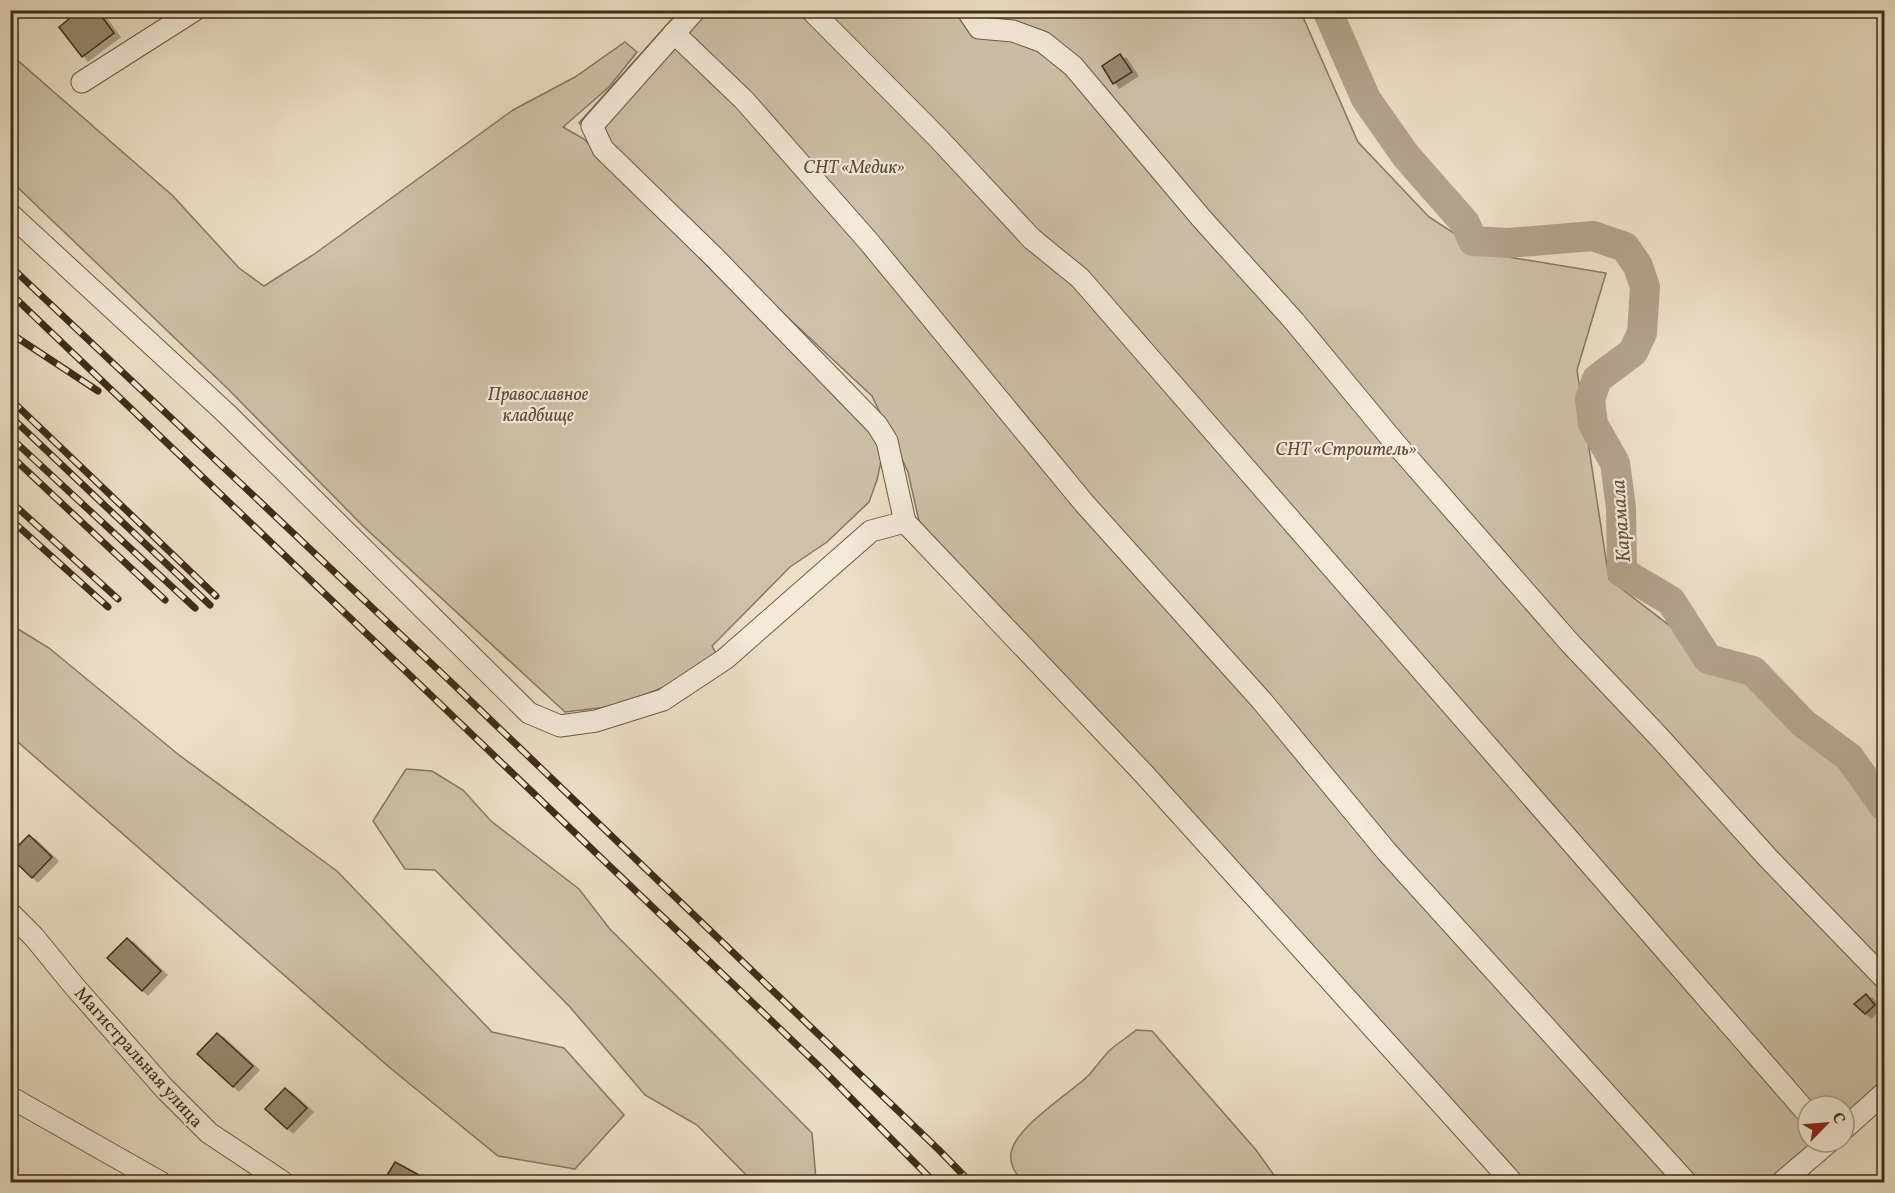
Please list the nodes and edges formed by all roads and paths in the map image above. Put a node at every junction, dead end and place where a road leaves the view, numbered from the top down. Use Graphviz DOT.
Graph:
graph roads {
  1 [pos="195,10"];
  2 [pos="694,10"];
  3 [pos="811,10"];
  4 [pos="967,10"];
  5 [pos="674,33"];
  6 [pos="82,82"];
  7 [pos="10,214"];
  8 [pos="905,522"];
  9 [pos="10,913"];
  10 [pos="1884,978"];
  11 [pos="1884,1093"];
  12 [pos="10,1097"];
  13 [pos="1796,1100"];
  14 [pos="1856,1118"];
  15 [pos="1815,1154"];
  16 [pos="151,1180"];
  17 [pos="283,1182"];
  18 [pos="1512,1182"];
  19 [pos="1686,1182"];
  20 [pos="1782,1182"];
  1 -- 6 [label="street"];
  2 -- 5 [label="street"];
  3 -- 13 [label="street"];
  4 -- 10 [label="street"];
  5 -- 8 [label="street"];
  5 -- 19 [label="street"];
  7 -- 8 [label="street"];
  8 -- 18 [label="street"];
  9 -- 17 [label="street, Магистральная улица"];
  11 -- 14 [label="street"];
  12 -- 16 [label="street"];
  15 -- 20 [label="street"];
}
